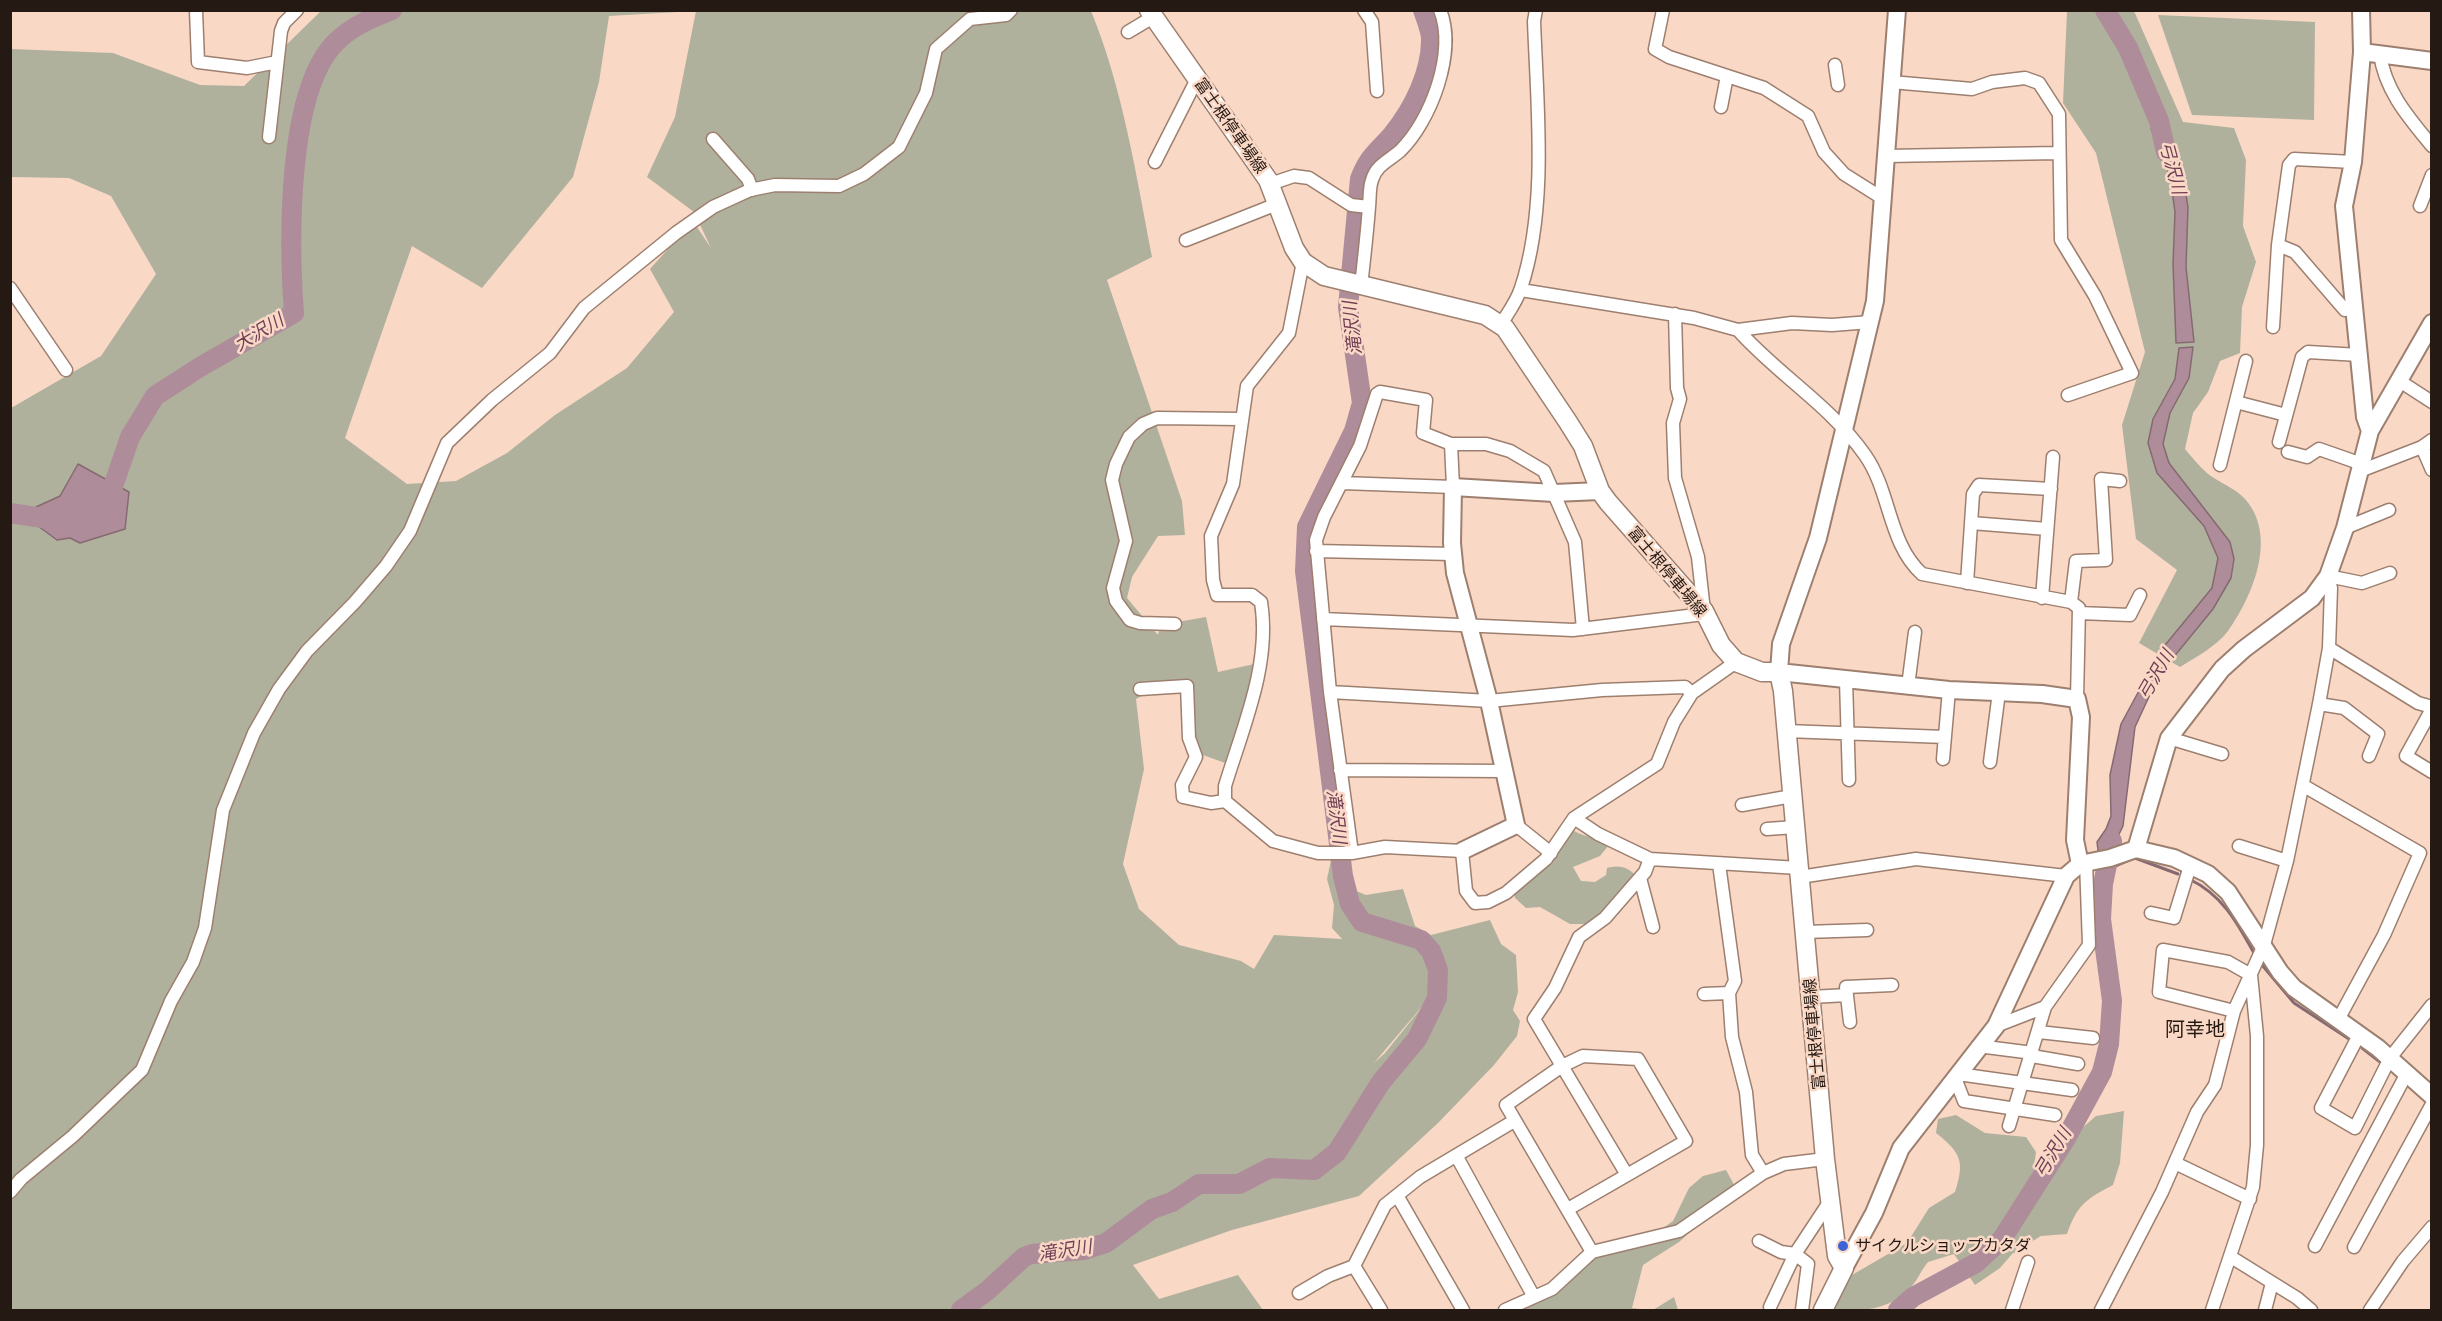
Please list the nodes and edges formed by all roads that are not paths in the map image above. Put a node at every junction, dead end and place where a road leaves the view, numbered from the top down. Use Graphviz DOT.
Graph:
graph roads {
  1 [pos="196,10"];
  2 [pos="297,10"];
  3 [pos="1011,10"];
  4 [pos="1364,10"];
  5 [pos="1440,10"];
  6 [pos="1536,10"];
  7 [pos="1663,10"];
  8 [pos="1897,10"];
  9 [pos="2361,10"];
  10 [pos="1151,14"];
  11 [pos="1128,32"];
  12 [pos="2362,52"];
  13 [pos="2380,54"];
  14 [pos="2432,61"];
  15 [pos="277,62"];
  16 [pos="1835,65"];
  17 [pos="1727,76"];
  18 [pos="1197,79"];
  19 [pos="1891,82"];
  20 [pos="1838,85"];
  21 [pos="1377,91"];
  22 [pos="1721,107"];
  23 [pos="269,136"];
  24 [pos="713,139"];
  25 [pos="2432,146"];
  26 [pos="2058,153"];
  27 [pos="1886,156"];
  28 [pos="1155,162"];
  29 [pos="2353,162"];
  30 [pos="2432,175"];
  31 [pos="1270,184"];
  32 [pos="752,189"];
  33 [pos="1882,198"];
  34 [pos="1277,204"];
  35 [pos="2420,206"];
  36 [pos="1369,207"];
  37 [pos="1186,240"];
  38 [pos="2278,245"];
  39 [pos="1303,262"];
  40 [pos="1361,286"];
  41 [pos="10,288"];
  42 [pos="1521,290"];
  43 [pos="2355,303"];
  44 [pos="1675,314"];
  45 [pos="1870,322"];
  46 [pos="2432,323"];
  47 [pos="1501,324"];
  48 [pos="2273,327"];
  49 [pos="1738,330"];
  50 [pos="2427,343"];
  51 [pos="2359,355"];
  52 [pos="2246,361"];
  53 [pos="66,370"];
  54 [pos="2398,380"];
  55 [pos="2068,395"];
  56 [pos="2236,402"];
  57 [pos="2432,402"];
  58 [pos="2286,415"];
  59 [pos="1242,419"];
  60 [pos="1845,429"];
  61 [pos="2370,431"];
  62 [pos="2279,442"];
  63 [pos="1451,444"];
  64 [pos="2427,444"];
  65 [pos="2288,452"];
  66 [pos="2053,457"];
  67 [pos="2220,465"];
  68 [pos="2361,467"];
  69 [pos="2432,470"];
  70 [pos="2120,481"];
  71 [pos="1342,483"];
  72 [pos="1453,487"];
  73 [pos="2050,489"];
  74 [pos="1600,491"];
  75 [pos="1554,494"];
  76 [pos="2389,510"];
  77 [pos="1971,523"];
  78 [pos="2345,528"];
  79 [pos="2048,529"];
  80 [pos="1316,551"];
  81 [pos="1453,554"];
  82 [pos="2390,573"];
  83 [pos="2328,576"];
  84 [pos="1967,583"];
  85 [pos="2140,595"];
  86 [pos="2042,598"];
  87 [pos="2075,608"];
  88 [pos="1704,613"];
  89 [pos="1323,619"];
  90 [pos="1174,624"];
  91 [pos="1467,624"];
  92 [pos="1583,629"];
  93 [pos="1915,632"];
  94 [pos="2329,648"];
  95 [pos="1736,662"];
  96 [pos="1779,672"];
  97 [pos="1846,680"];
  98 [pos="1908,686"];
  99 [pos="1140,689"];
  100 [pos="1949,690"];
  101 [pos="1330,692"];
  102 [pos="1999,692"];
  103 [pos="1692,693"];
  104 [pos="2077,699"];
  105 [pos="1489,701"];
  106 [pos="2319,704"];
  107 [pos="2432,708"];
  108 [pos="1786,731"];
  109 [pos="1848,735"];
  110 [pos="1945,738"];
  111 [pos="2169,738"];
  112 [pos="2222,754"];
  113 [pos="2369,756"];
  114 [pos="1943,759"];
  115 [pos="1990,762"];
  116 [pos="1340,770"];
  117 [pos="1504,771"];
  118 [pos="2432,772"];
  119 [pos="1849,780"];
  120 [pos="2304,786"];
  121 [pos="1792,796"];
  122 [pos="1225,801"];
  123 [pos="1742,805"];
  124 [pos="1574,818"];
  125 [pos="1516,825"];
  126 [pos="1795,827"];
  127 [pos="1767,829"];
  128 [pos="2239,846"];
  129 [pos="2136,849"];
  130 [pos="1462,851"];
  131 [pos="1348,853"];
  132 [pos="1551,853"];
  133 [pos="1650,859"];
  134 [pos="2092,861"];
  135 [pos="2287,861"];
  136 [pos="1719,864"];
  137 [pos="2190,866"];
  138 [pos="1799,873"];
  139 [pos="2066,876"];
  140 [pos="1640,878"];
  141 [pos="2151,913"];
  142 [pos="1653,927"];
  143 [pos="1866,930"];
  144 [pos="1805,932"];
  145 [pos="2264,945"];
  146 [pos="2251,975"];
  147 [pos="1892,985"];
  148 [pos="1729,993"];
  149 [pos="1704,994"];
  150 [pos="1847,995"];
  151 [pos="1811,997"];
  152 [pos="2432,1005"];
  153 [pos="2045,1007"];
  154 [pos="2234,1011"];
  155 [pos="2339,1018"];
  156 [pos="1850,1023"];
  157 [pos="1996,1026"];
  158 [pos="2039,1032"];
  159 [pos="2359,1035"];
  160 [pos="2092,1038"];
  161 [pos="1978,1046"];
  162 [pos="2032,1055"];
  163 [pos="2390,1058"];
  164 [pos="2078,1064"];
  165 [pos="1562,1066"];
  166 [pos="2407,1073"];
  167 [pos="1956,1076"];
  168 [pos="2024,1083"];
  169 [pos="2072,1090"];
  170 [pos="2432,1096"];
  171 [pos="2432,1104"];
  172 [pos="2017,1108"];
  173 [pos="2055,1115"];
  174 [pos="1514,1121"];
  175 [pos="2009,1126"];
  176 [pos="1457,1157"];
  177 [pos="1826,1159"];
  178 [pos="2175,1163"];
  179 [pos="1763,1173"];
  180 [pos="1627,1175"];
  181 [pos="10,1192"];
  182 [pos="1398,1197"];
  183 [pos="2250,1199"];
  184 [pos="1830,1201"];
  185 [pos="1568,1209"];
  186 [pos="2432,1227"];
  187 [pos="1759,1241"];
  188 [pos="2315,1246"];
  189 [pos="2354,1247"];
  190 [pos="1592,1252"];
  191 [pos="1795,1254"];
  192 [pos="2231,1257"];
  193 [pos="2028,1262"];
  194 [pos="1354,1266"];
  195 [pos="1844,1268"];
  196 [pos="2272,1282"];
  197 [pos="1299,1293"];
  198 [pos="1534,1297"];
  199 [pos="1770,1307"];
  200 [pos="1381,1311"];
  201 [pos="1463,1311"];
  202 [pos="1505,1311"];
  203 [pos="1802,1311"];
  204 [pos="1823,1311"];
  205 [pos="2013,1311"];
  206 [pos="2102,1311"];
  207 [pos="2212,1311"];
  208 [pos="2265,1311"];
  209 [pos="2311,1311"];
  210 [pos="2370,1311"];
  1 -- 15 [label="street"];
  2 -- 15 [label="street"];
  3 -- 32 [label="street"];
  4 -- 21 [label="street"];
  5 -- 36 [label="street"];
  6 -- 42 [label="street"];
  7 -- 17 [label="street"];
  8 -- 19 [label="street"];
  9 -- 12 [label="street"];
  10 -- 11 [label="street"];
  10 -- 18 [label="main road, 富士根停車場線"];
  12 -- 13 [label="street"];
  12 -- 29 [label="street"];
  13 -- 14 [label="street"];
  13 -- 25 [label="street"];
  15 -- 23 [label="street"];
  16 -- 20 [label="street"];
  17 -- 22 [label="street"];
  17 -- 33 [label="street"];
  18 -- 28 [label="street"];
  18 -- 31 [label="main road, 富士根停車場線"];
  19 -- 26 [label="street"];
  19 -- 27 [label="street"];
  24 -- 32 [label="street"];
  26 -- 27 [label="street"];
  26 -- 55 [label="street"];
  27 -- 33 [label="street"];
  29 -- 38 [label="street"];
  29 -- 43 [label="street"];
  30 -- 35 [label="street"];
  31 -- 34 [label="main road, 富士根停車場線"];
  31 -- 36 [label="street"];
  32 -- 181 [label="street"];
  33 -- 45 [label="street"];
  34 -- 37 [label="street"];
  34 -- 39 [label="main road, 富士根停車場線"];
  36 -- 40 [label="street"];
  38 -- 43 [label="street"];
  38 -- 48 [label="street"];
  39 -- 40 [label="main road"];
  39 -- 59 [label="street"];
  40 -- 47 [label="main road"];
  41 -- 53 [label="street"];
  42 -- 44 [label="street"];
  42 -- 47 [label="street"];
  43 -- 51 [label="street"];
  44 -- 49 [label="street"];
  44 -- 88 [label="street"];
  45 -- 49 [label="street"];
  45 -- 60 [label="street"];
  46 -- 50 [label="street"];
  47 -- 74 [label="main road, 富士根停車場線"];
  49 -- 60 [label="street"];
  50 -- 54 [label="street"];
  51 -- 58 [label="street"];
  51 -- 61 [label="street"];
  52 -- 56 [label="street"];
  54 -- 57 [label="street"];
  54 -- 61 [label="street"];
  56 -- 58 [label="street"];
  56 -- 67 [label="street"];
  58 -- 62 [label="street"];
  59 -- 90 [label="street"];
  59 -- 122 [label="street"];
  60 -- 84 [label="street"];
  60 -- 96 [label="street"];
  61 -- 68 [label="street"];
  63 -- 71 [label="street"];
  63 -- 72 [label="street"];
  63 -- 75 [label="street"];
  64 -- 68 [label="street"];
  64 -- 69 [label="street"];
  65 -- 68 [label="street"];
  66 -- 73 [label="street"];
  68 -- 78 [label="street"];
  70 -- 87 [label="street"];
  71 -- 72 [label="street"];
  71 -- 80 [label="street"];
  72 -- 75 [label="street"];
  72 -- 81 [label="street"];
  73 -- 77 [label="street"];
  73 -- 79 [label="street"];
  74 -- 75 [label="street"];
  74 -- 88 [label="main road, 富士根停車場線"];
  75 -- 92 [label="street"];
  76 -- 78 [label="street"];
  77 -- 79 [label="street"];
  77 -- 84 [label="street"];
  78 -- 83 [label="street"];
  79 -- 86 [label="street"];
  80 -- 81 [label="street"];
  80 -- 89 [label="street"];
  81 -- 91 [label="street"];
  82 -- 83 [label="street"];
  83 -- 94 [label="street"];
  83 -- 111 [label="street"];
  84 -- 86 [label="street"];
  85 -- 87 [label="street"];
  86 -- 87 [label="street"];
  87 -- 104 [label="street"];
  88 -- 92 [label="street"];
  88 -- 95 [label="main road, 富士根停車場線"];
  89 -- 91 [label="street"];
  89 -- 101 [label="street"];
  91 -- 92 [label="street"];
  91 -- 105 [label="street"];
  93 -- 98 [label="street"];
  94 -- 106 [label="street"];
  94 -- 107 [label="street"];
  95 -- 96 [label="main road"];
  95 -- 103 [label="street"];
  96 -- 97 [label="street"];
  96 -- 108 [label="main road, 富士根停車場線"];
  97 -- 98 [label="street"];
  97 -- 109 [label="street"];
  98 -- 100 [label="street"];
  99 -- 122 [label="street"];
  100 -- 102 [label="street"];
  100 -- 110 [label="street"];
  101 -- 105 [label="street"];
  101 -- 116 [label="street"];
  102 -- 104 [label="street"];
  102 -- 115 [label="street"];
  103 -- 105 [label="street"];
  103 -- 124 [label="street"];
  104 -- 134 [label="street"];
  105 -- 117 [label="street"];
  106 -- 113 [label="street"];
  106 -- 120 [label="street"];
  107 -- 118 [label="street"];
  108 -- 109 [label="street"];
  108 -- 121 [label="main road, 富士根停車場線"];
  109 -- 110 [label="street"];
  109 -- 119 [label="street"];
  110 -- 114 [label="street"];
  111 -- 112 [label="street"];
  111 -- 129 [label="street"];
  116 -- 117 [label="street"];
  116 -- 131 [label="street"];
  117 -- 125 [label="street"];
  120 -- 135 [label="street"];
  120 -- 155 [label="street"];
  121 -- 123 [label="street"];
  121 -- 126 [label="main road, 富士根停車場線"];
  122 -- 131 [label="street"];
  124 -- 132 [label="street"];
  124 -- 133 [label="street"];
  125 -- 130 [label="street"];
  125 -- 132 [label="street"];
  126 -- 127 [label="street"];
  126 -- 138 [label="main road, 富士根停車場線"];
  128 -- 135 [label="street"];
  129 -- 134 [label="street"];
  129 -- 137 [label="street"];
  130 -- 131 [label="street"];
  130 -- 132 [label="street"];
  133 -- 136 [label="street"];
  133 -- 140 [label="street"];
  134 -- 139 [label="street"];
  134 -- 153 [label="street"];
  135 -- 145 [label="street"];
  136 -- 138 [label="street"];
  136 -- 148 [label="street"];
  137 -- 141 [label="street"];
  137 -- 145 [label="street"];
  138 -- 139 [label="street"];
  138 -- 144 [label="main road, 富士根停車場線"];
  139 -- 157 [label="street"];
  140 -- 142 [label="street"];
  140 -- 165 [label="street"];
  143 -- 144 [label="street"];
  144 -- 151 [label="main road, 富士根停車場線"];
  145 -- 146 [label="street"];
  145 -- 155 [label="street"];
  146 -- 154 [label="street"];
  146 -- 154 [label="street"];
  146 -- 183 [label="street"];
  147 -- 150 [label="street"];
  148 -- 149 [label="street"];
  148 -- 179 [label="street"];
  150 -- 151 [label="street"];
  150 -- 156 [label="street"];
  151 -- 177 [label="main road, 富士根停車場線"];
  152 -- 163 [label="street"];
  153 -- 157 [label="street"];
  153 -- 158 [label="street"];
  154 -- 178 [label="street"];
  155 -- 159 [label="street"];
  157 -- 161 [label="street"];
  158 -- 160 [label="street"];
  158 -- 162 [label="street"];
  159 -- 163 [label="street"];
  159 -- 163 [label="street"];
  161 -- 162 [label="street"];
  161 -- 167 [label="street"];
  162 -- 164 [label="street"];
  162 -- 168 [label="street"];
  163 -- 166 [label="street"];
  165 -- 174 [label="street"];
  165 -- 180 [label="street"];
  165 -- 180 [label="street"];
  166 -- 170 [label="street"];
  166 -- 188 [label="street"];
  167 -- 168 [label="street"];
  167 -- 172 [label="street"];
  167 -- 195 [label="street"];
  168 -- 169 [label="street"];
  168 -- 172 [label="street"];
  171 -- 189 [label="street"];
  172 -- 173 [label="street"];
  172 -- 175 [label="street"];
  174 -- 176 [label="street"];
  174 -- 185 [label="street"];
  176 -- 182 [label="street"];
  176 -- 198 [label="street"];
  177 -- 179 [label="street"];
  177 -- 184 [label="main road, 富士根停車場線"];
  178 -- 183 [label="street"];
  178 -- 206 [label="street"];
  179 -- 190 [label="street"];
  180 -- 185 [label="street"];
  182 -- 194 [label="street"];
  182 -- 201 [label="street"];
  183 -- 192 [label="street"];
  184 -- 191 [label="street"];
  184 -- 195 [label="main road, 富士根停車場線"];
  185 -- 190 [label="street"];
  186 -- 210 [label="street"];
  187 -- 191 [label="street"];
  190 -- 198 [label="street"];
  191 -- 199 [label="street"];
  191 -- 203 [label="street"];
  192 -- 196 [label="street"];
  192 -- 207 [label="street"];
  193 -- 205 [label="street"];
  194 -- 197 [label="street"];
  194 -- 200 [label="street"];
  195 -- 204 [label="main road"];
  196 -- 208 [label="street"];
  196 -- 209 [label="street"];
  198 -- 202 [label="street"];
}
